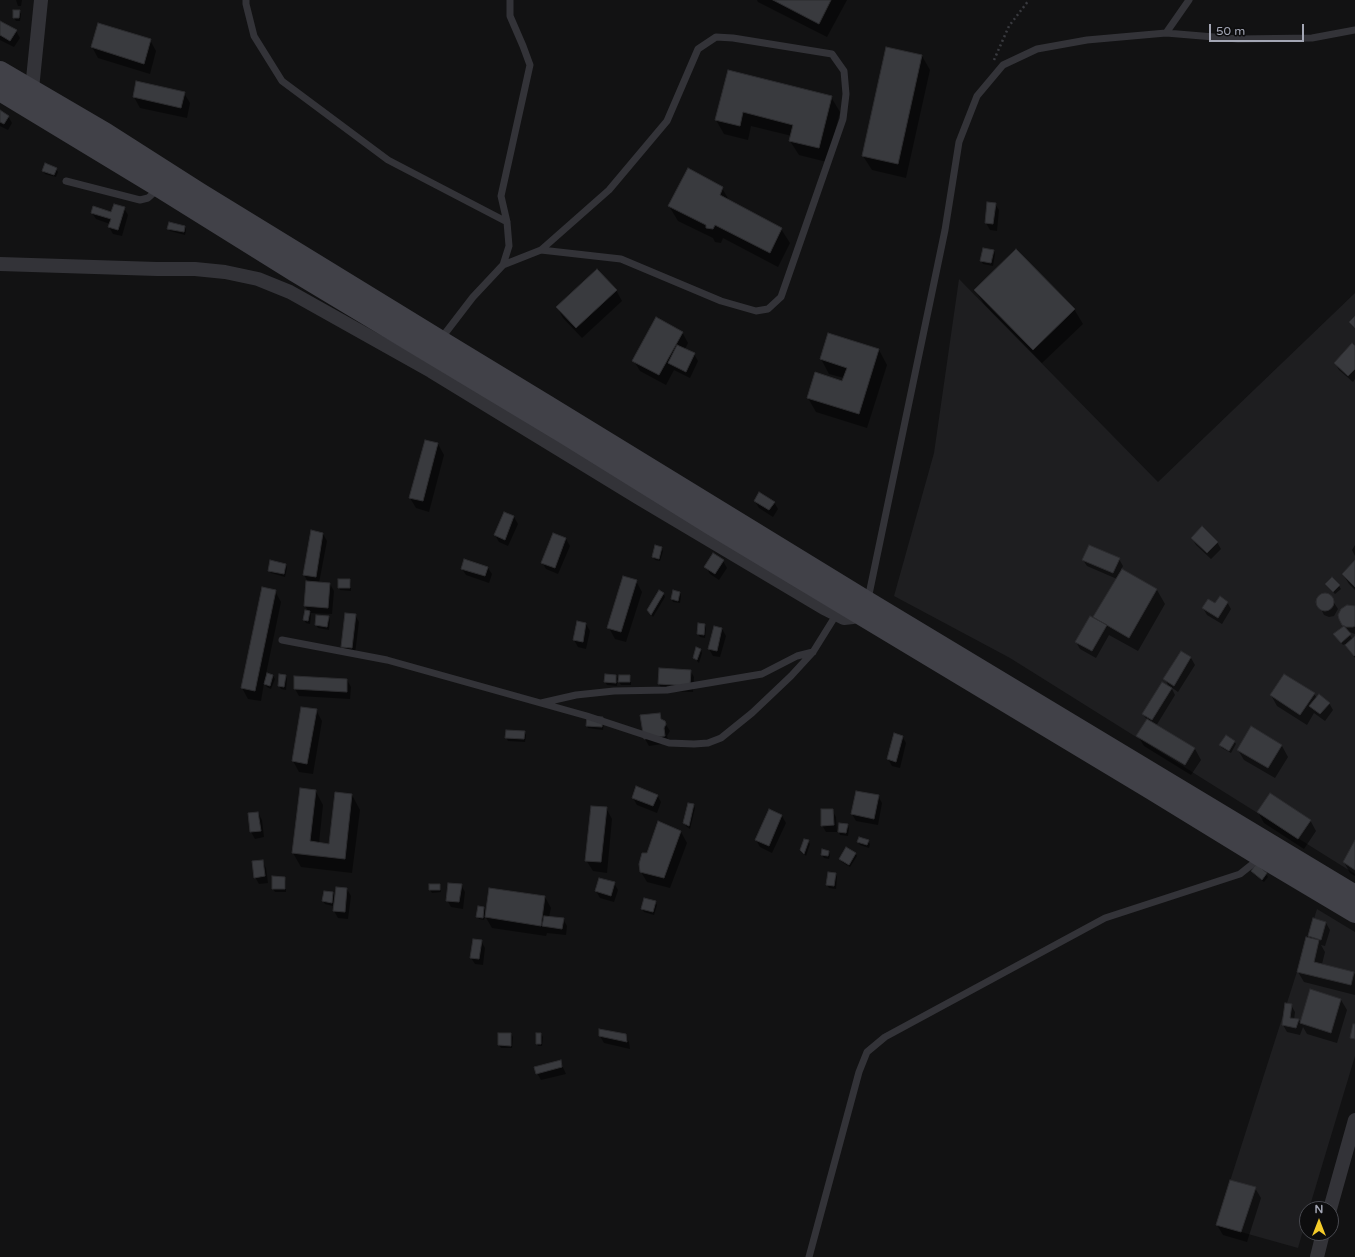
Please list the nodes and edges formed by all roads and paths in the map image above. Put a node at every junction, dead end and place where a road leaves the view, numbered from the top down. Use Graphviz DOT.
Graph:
graph roads {
  1 [pos="41,0"];
  2 [pos="246,0"];
  3 [pos="510,0"];
  4 [pos="1029,0"];
  5 [pos="1189,0"];
  6 [pos="1355,30"];
  7 [pos="1166,33"];
  8 [pos="993,61"];
  9 [pos="0,71"];
  10 [pos="32,89"];
  11 [pos="0,91"];
  12 [pos="66,181"];
  13 [pos="160,188"];
  14 [pos="507,222"];
  15 [pos="541,250"];
  16 [pos="0,264"];
  17 [pos="503,265"];
  18 [pos="435,346"];
  19 [pos="864,608"];
  20 [pos="836,615"];
  21 [pos="282,640"];
  22 [pos="813,652"];
  23 [pos="540,703"];
  24 [pos="1261,857"];
  25 [pos="1355,895"];
  26 [pos="1355,913"];
  27 [pos="1355,1120"];
  28 [pos="1332,1201"];
  29 [pos="1321,1241"];
  30 [pos="808,1257"];
  31 [pos="1316,1257"];
  1 -- 10 [label="street"];
  2 -- 14 [label="lane"];
  3 -- 14 [label="lane"];
  4 -- 8 [label="path"];
  5 -- 7 [label="lane"];
  6 -- 7 [label="lane"];
  7 -- 19 [label="lane"];
  9 -- 10 [label="street"];
  10 -- 18 [label="street"];
  11 -- 13 [label="street"];
  12 -- 13 [label="lane"];
  13 -- 18 [label="street"];
  14 -- 17 [label="lane"];
  15 -- 15 [label="lane"];
  15 -- 17 [label="lane"];
  16 -- 20 [label="street"];
  17 -- 18 [label="lane"];
  18 -- 19 [label="street"];
  19 -- 20 [label="street"];
  19 -- 24 [label="street"];
  19 -- 25 [label="street"];
  20 -- 22 [label="lane"];
  21 -- 23 [label="lane"];
  22 -- 23 [label="lane"];
  22 -- 23 [label="lane"];
  24 -- 26 [label="street"];
  24 -- 30 [label="lane"];
  27 -- 28 [label="street"];
  29 -- 31 [label="street"];
}
